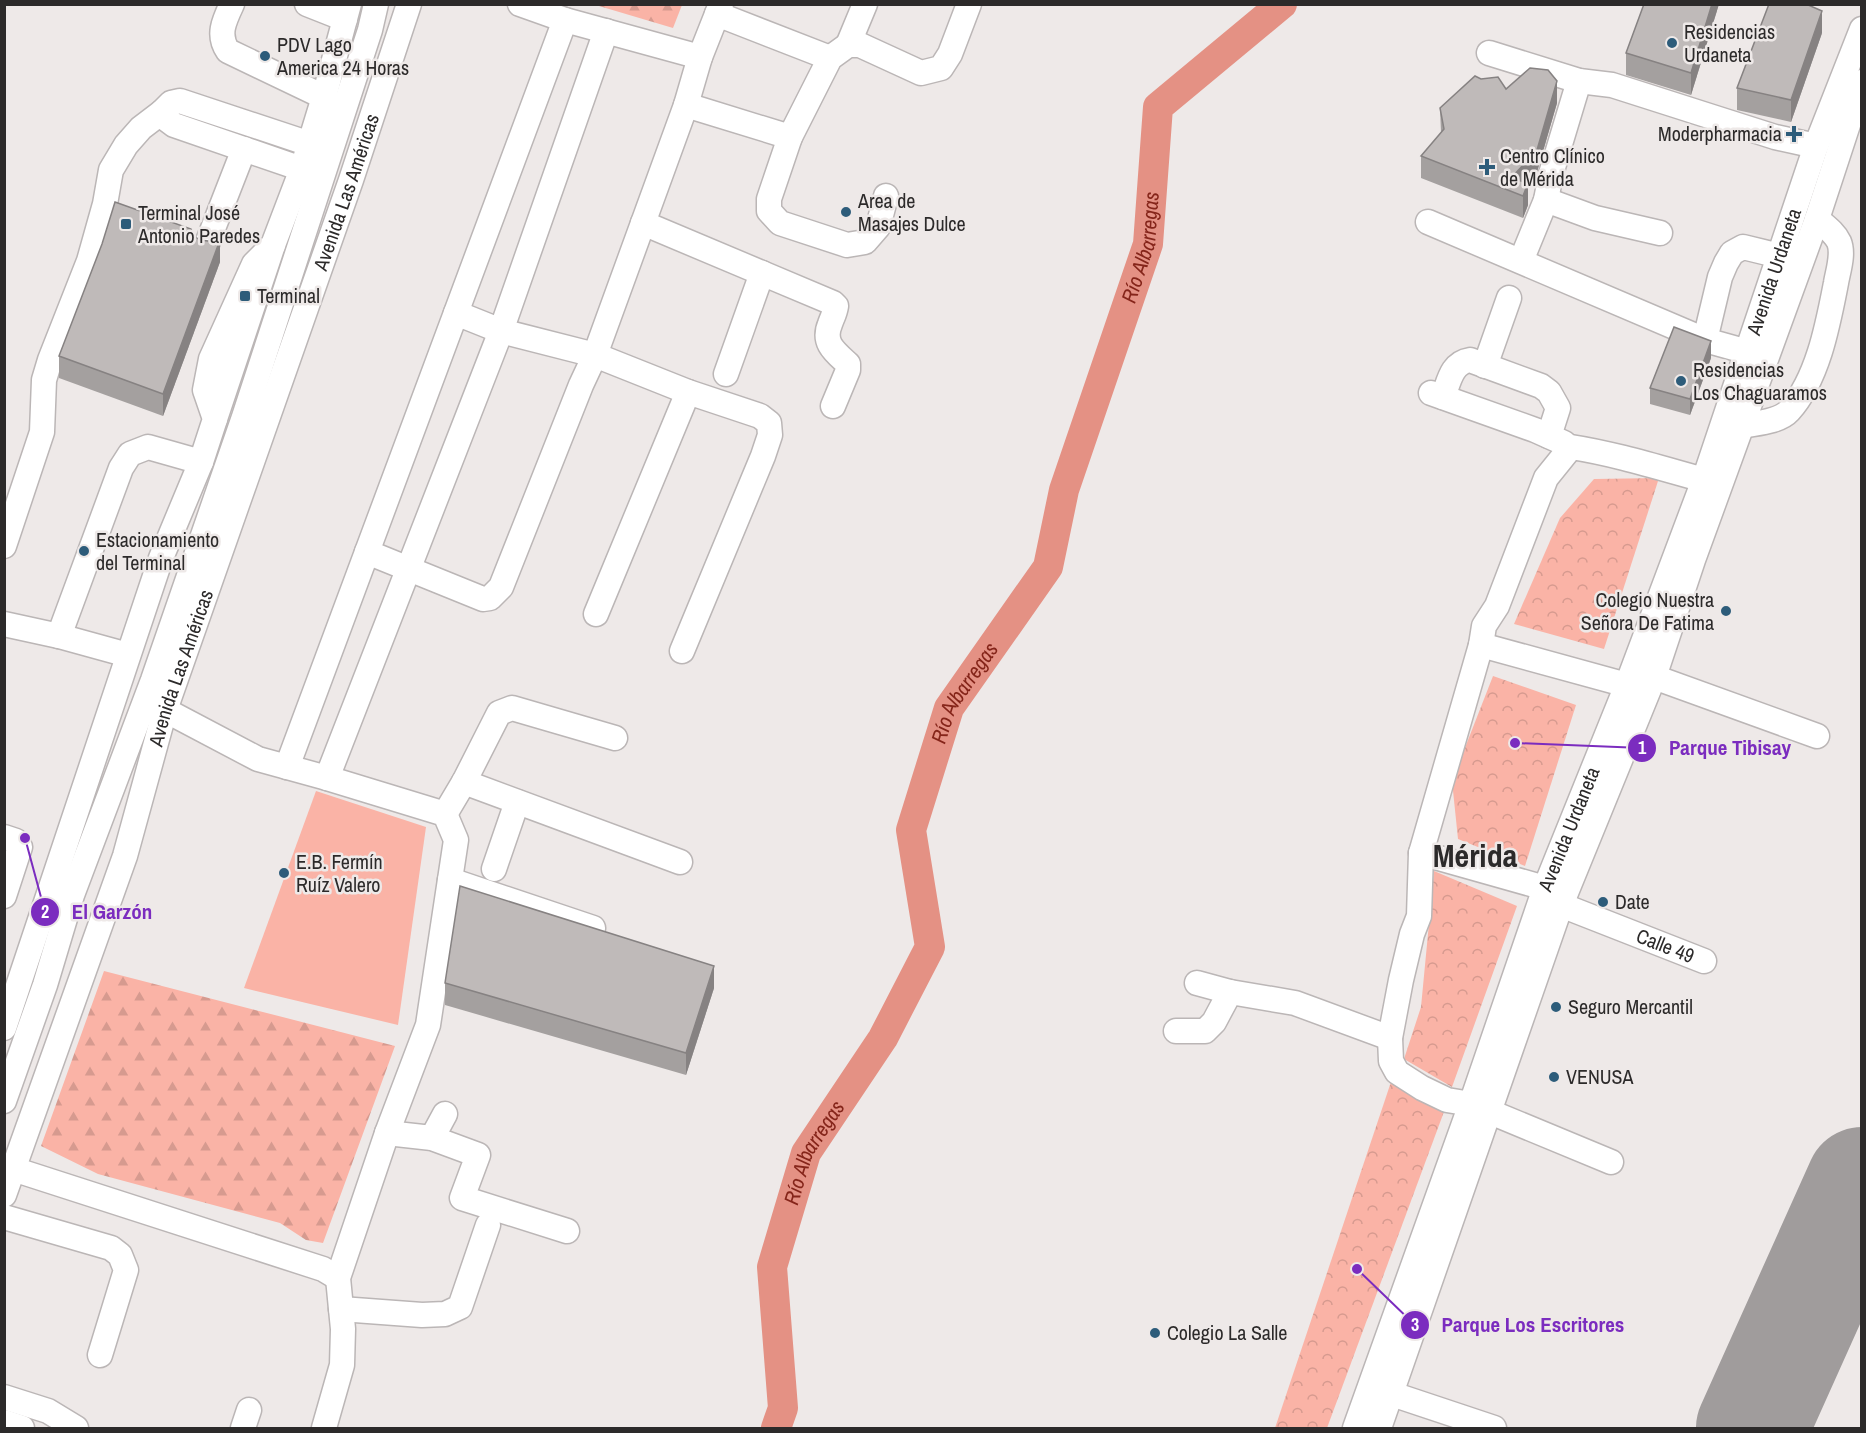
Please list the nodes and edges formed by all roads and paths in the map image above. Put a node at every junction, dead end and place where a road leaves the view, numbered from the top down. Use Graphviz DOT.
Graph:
graph roads {
  1 [pos="232,4"];
  2 [pos="307,4"];
  3 [pos="376,4"];
  4 [pos="409,4"];
  5 [pos="520,4"];
  6 [pos="865,4"];
  7 [pos="969,4"];
  8 [pos="719,9"];
  9 [pos="347,12"];
  10 [pos="565,20"];
  11 [pos="1862,29"];
  12 [pos="606,31"];
  13 [pos="839,51"];
  14 [pos="1489,53"];
  15 [pos="700,57"];
  16 [pos="1580,81"];
  17 [pos="1861,83"];
  18 [pos="324,97"];
  19 [pos="686,105"];
  20 [pos="162,112"];
  21 [pos="790,137"];
  22 [pos="310,144"];
  23 [pos="1816,146"];
  24 [pos="244,149"];
  25 [pos="302,169"];
  26 [pos="886,196"];
  27 [pos="1546,200"];
  28 [pos="1818,219"];
  29 [pos="1428,222"];
  30 [pos="643,223"];
  31 [pos="1660,233"];
  32 [pos="205,249"];
  33 [pos="1780,256"];
  34 [pos="1521,261"];
  35 [pos="762,273"];
  36 [pos="1509,298"];
  37 [pos="456,313"];
  38 [pos="501,331"];
  39 [pos="1705,340"];
  40 [pos="1748,352"];
  41 [pos="595,355"];
  42 [pos="1485,366"];
  43 [pos="726,374"];
  44 [pos="688,392"];
  45 [pos="833,406"];
  46 [pos="1742,426"];
  47 [pos="1549,436"];
  48 [pos="1571,447"];
  49 [pos="201,462"];
  50 [pos="1704,480"];
  51 [pos="4,546"];
  52 [pos="367,552"];
  53 [pos="408,569"];
  54 [pos="596,614"];
  55 [pos="4,624"];
  56 [pos="59,636"];
  57 [pos="1481,645"];
  58 [pos="682,651"];
  59 [pos="128,655"];
  60 [pos="1654,677"];
  61 [pos="1627,685"];
  62 [pos="116,697"];
  63 [pos="165,710"];
  64 [pos="1817,736"];
  65 [pos="615,738"];
  66 [pos="125,756"];
  67 [pos="287,767"];
  68 [pos="327,778"];
  69 [pos="464,782"];
  70 [pos="517,802"];
  71 [pos="445,814"];
  72 [pos="4,837"];
  73 [pos="1421,853"];
  74 [pos="680,862"];
  75 [pos="494,869"];
  76 [pos="450,880"];
  77 [pos="72,895"];
  78 [pos="4,896"];
  79 [pos="1553,896"];
  80 [pos="611,935"];
  81 [pos="1704,962"];
  82 [pos="1197,983"];
  83 [pos="1230,992"];
  84 [pos="4,1029"];
  85 [pos="1176,1031"];
  86 [pos="1390,1038"];
  87 [pos="4,1101"];
  88 [pos="1480,1108"];
  89 [pos="445,1114"];
  90 [pos="387,1133"];
  91 [pos="432,1138"];
  92 [pos="1611,1162"];
  93 [pos="13,1169"];
  94 [pos="4,1195"];
  95 [pos="4,1217"];
  96 [pos="488,1225"];
  97 [pos="567,1231"];
  98 [pos="338,1278"];
  99 [pos="341,1309"];
  100 [pos="100,1355"];
  101 [pos="1392,1394"];
  102 [pos="8,1395"];
  103 [pos="76,1428"];
  104 [pos="324,1428"];
  105 [pos="1355,1428"];
  106 [pos="1379,1428"];
  107 [pos="1494,1428"];
  1 -- 18 [label="street"];
  2 -- 9 [label="street"];
  3 -- 66 [label="street, Avenida Las Américas"];
  4 -- 63 [label="street, Avenida Las Américas"];
  5 -- 10 [label="street"];
  6 -- 13 [label="street"];
  7 -- 13 [label="street"];
  8 -- 13 [label="street"];
  8 -- 15 [label="street"];
  9 -- 18 [label="street"];
  10 -- 12 [label="street"];
  10 -- 37 [label="street"];
  11 -- 23 [label="street, Avenida Urdaneta"];
  12 -- 15 [label="street"];
  12 -- 38 [label="street"];
  13 -- 21 [label="street"];
  14 -- 16 [label="street"];
  15 -- 19 [label="street"];
  16 -- 23 [label="street"];
  16 -- 27 [label="street"];
  17 -- 28 [label="street, Avenida Urdaneta"];
  18 -- 22 [label="street"];
  19 -- 21 [label="street"];
  19 -- 30 [label="street"];
  20 -- 22 [label="street"];
  20 -- 24 [label="street"];
  20 -- 51 [label="street"];
  21 -- 26 [label="street"];
  22 -- 25 [label="street"];
  23 -- 33 [label="street, Avenida Urdaneta"];
  24 -- 25 [label="street"];
  24 -- 32 [label="street"];
  25 -- 49 [label="street"];
  27 -- 31 [label="street"];
  27 -- 34 [label="street"];
  28 -- 46 [label="street, Avenida Urdaneta"];
  28 -- 46 [label="street"];
  29 -- 34 [label="street"];
  30 -- 35 [label="street"];
  30 -- 41 [label="street"];
  33 -- 39 [label="street"];
  33 -- 40 [label="street, Avenida Urdaneta"];
  34 -- 39 [label="street"];
  35 -- 43 [label="street"];
  35 -- 45 [label="street"];
  36 -- 42 [label="street"];
  37 -- 38 [label="street"];
  37 -- 52 [label="street"];
  38 -- 41 [label="street"];
  38 -- 53 [label="street"];
  39 -- 40 [label="street"];
  40 -- 50 [label="street, Avenida Urdaneta"];
  41 -- 44 [label="street"];
  41 -- 53 [label="street"];
  42 -- 47 [label="street"];
  42 -- 47 [label="street"];
  44 -- 54 [label="street"];
  44 -- 58 [label="street"];
  46 -- 60 [label="street, Avenida Urdaneta"];
  47 -- 48 [label="street"];
  48 -- 50 [label="street"];
  48 -- 57 [label="street"];
  49 -- 56 [label="street"];
  49 -- 59 [label="street"];
  50 -- 61 [label="street, Avenida Urdaneta"];
  52 -- 53 [label="street"];
  52 -- 67 [label="street"];
  53 -- 68 [label="street"];
  55 -- 56 [label="street"];
  56 -- 59 [label="street"];
  57 -- 61 [label="street"];
  57 -- 73 [label="street"];
  59 -- 62 [label="street"];
  60 -- 64 [label="street"];
  60 -- 79 [label="street, Avenida Urdaneta"];
  61 -- 79 [label="street, Avenida Urdaneta"];
  62 -- 66 [label="street"];
  62 -- 84 [label="street"];
  63 -- 67 [label="street"];
  63 -- 93 [label="street, Avenida Las Américas"];
  65 -- 69 [label="street"];
  66 -- 77 [label="street, Avenida Las Américas"];
  67 -- 68 [label="street"];
  68 -- 71 [label="street"];
  69 -- 70 [label="street"];
  69 -- 71 [label="street"];
  70 -- 74 [label="street"];
  70 -- 75 [label="street"];
  71 -- 76 [label="street"];
  72 -- 78 [label="street"];
  73 -- 79 [label="street, Calle 49"];
  73 -- 86 [label="street"];
  76 -- 80 [label="street"];
  76 -- 90 [label="street"];
  77 -- 84 [label="street"];
  77 -- 87 [label="street, Avenida Las Américas"];
  79 -- 81 [label="street, Calle 49"];
  79 -- 88 [label="street, Avenida Urdaneta"];
  82 -- 83 [label="street"];
  83 -- 85 [label="street"];
  83 -- 86 [label="street"];
  86 -- 88 [label="street"];
  88 -- 92 [label="street"];
  88 -- 101 [label="street, Avenida Urdaneta"];
  88 -- 105 [label="street, Avenida Urdaneta"];
  89 -- 91 [label="street"];
  90 -- 91 [label="street"];
  90 -- 98 [label="street"];
  91 -- 97 [label="street"];
  93 -- 94 [label="street, Avenida Las Américas"];
  93 -- 98 [label="street"];
  95 -- 100 [label="street"];
  96 -- 99 [label="street"];
  98 -- 99 [label="street"];
  99 -- 104 [label="street"];
  101 -- 106 [label="street, Avenida Urdaneta"];
  101 -- 107 [label="street"];
  102 -- 103 [label="street"];
}
